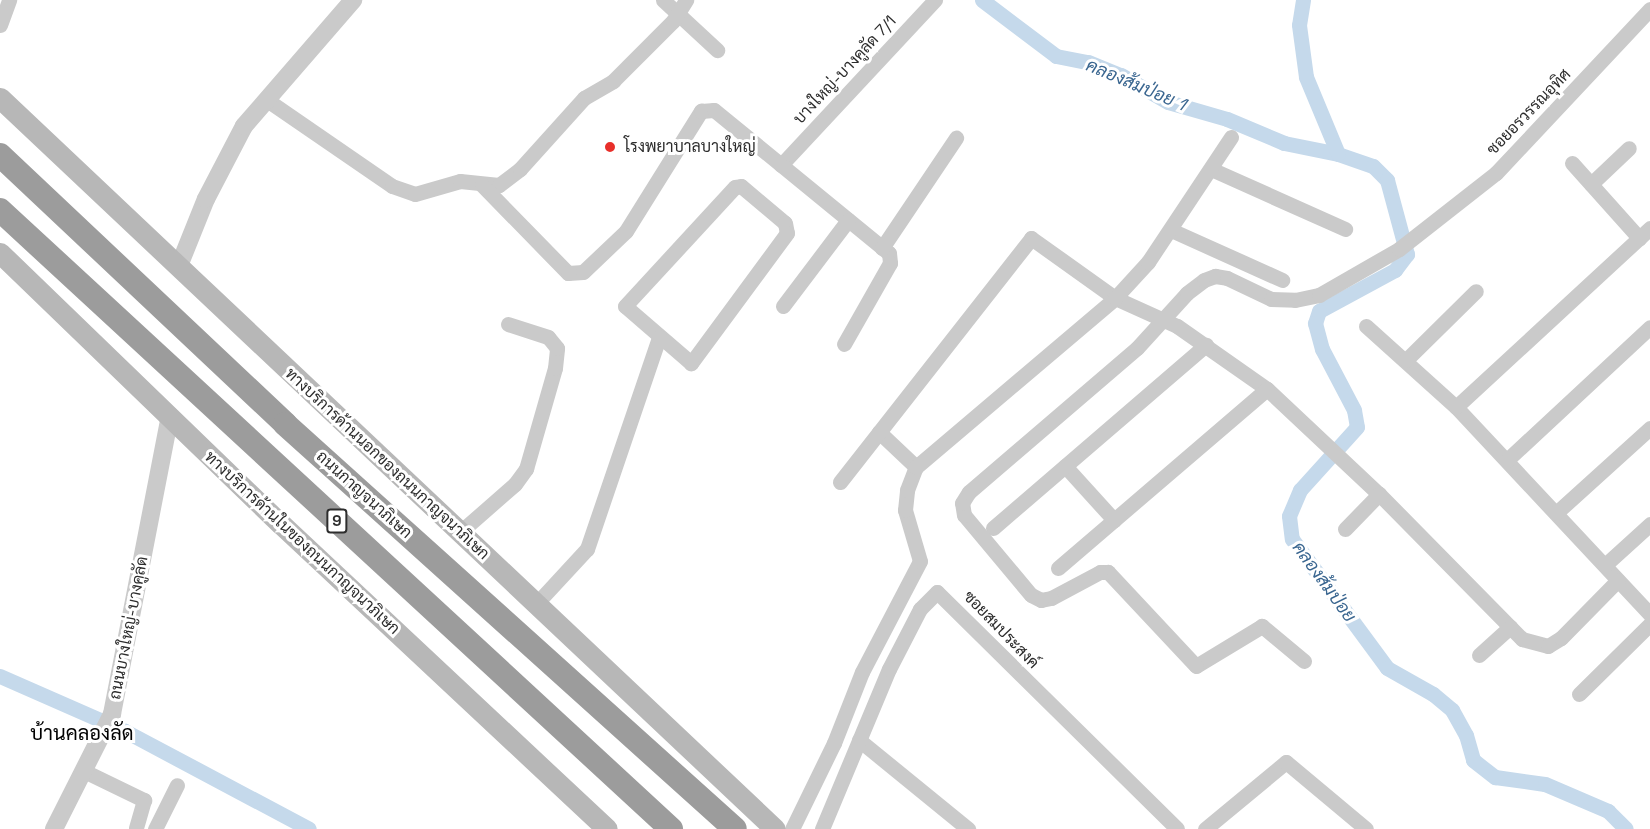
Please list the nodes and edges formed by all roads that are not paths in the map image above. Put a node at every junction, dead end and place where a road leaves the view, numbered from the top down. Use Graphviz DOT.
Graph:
graph roads {
  1 [pos="9,0"];
  2 [pos="353,0"];
  3 [pos="663,0"];
  4 [pos="934,0"];
  5 [pos="681,6"];
  6 [pos="1650,9"];
  7 [pos="0,25"];
  8 [pos="717,50"];
  9 [pos="0,98"];
  10 [pos="267,100"];
  11 [pos="1231,137"];
  12 [pos="956,138"];
  13 [pos="1629,148"];
  14 [pos="0,154"];
  15 [pos="1572,164"];
  16 [pos="781,165"];
  17 [pos="1210,169"];
  18 [pos="1591,184"];
  19 [pos="482,185"];
  20 [pos="0,210"];
  21 [pos="849,220"];
  22 [pos="1345,229"];
  23 [pos="1171,230"];
  24 [pos="1645,233"];
  25 [pos="882,248"];
  26 [pos="0,253"];
  27 [pos="179,266"];
  28 [pos="1282,280"];
  29 [pos="1476,291"];
  30 [pos="1115,298"];
  31 [pos="783,306"];
  32 [pos="1164,319"];
  33 [pos="508,324"];
  34 [pos="1366,326"];
  35 [pos="1650,327"];
  36 [pos="659,337"];
  37 [pos="844,344"];
  38 [pos="1206,345"];
  39 [pos="1406,360"];
  40 [pos="1268,389"];
  41 [pos="1456,407"];
  42 [pos="170,416"];
  43 [pos="1650,428"];
  44 [pos="879,432"];
  45 [pos="1507,459"];
  46 [pos="1065,466"];
  47 [pos="916,467"];
  48 [pos="840,482"];
  49 [pos="1379,494"];
  50 [pos="1556,513"];
  51 [pos="1114,520"];
  52 [pos="1650,524"];
  53 [pos="993,528"];
  54 [pos="1345,529"];
  55 [pos="459,533"];
  56 [pos="1605,565"];
  57 [pos="1058,568"];
  58 [pos="1618,580"];
  59 [pos="537,604"];
  60 [pos="1650,614"];
  61 [pos="1650,624"];
  62 [pos="1510,627"];
  63 [pos="1479,655"];
  64 [pos="1304,661"];
  65 [pos="1579,694"];
  66 [pos="859,740"];
  67 [pos="84,771"];
  68 [pos="177,785"];
  69 [pos="136,828"];
  70 [pos="54,829"];
  71 [pos="155,829"];
  72 [pos="607,829"];
  73 [pos="672,829"];
  74 [pos="735,829"];
  75 [pos="775,829"];
  76 [pos="792,829"];
  77 [pos="822,829"];
  78 [pos="968,829"];
  79 [pos="1177,829"];
  80 [pos="1205,829"];
  81 [pos="1366,829"];
  1 -- 7 [label="street"];
  2 -- 10 [label="street"];
  3 -- 5 [label="street"];
  4 -- 16 [label="street, บางใหญ่-บางคูลัด 7/1"];
  5 -- 8 [label="street"];
  5 -- 19 [label="street"];
  6 -- 32 [label="street, ซอยอรวรรณอุทิศ"];
  9 -- 27 [label="main road, ทางบริการด้านนอกของถนนกาญจนาภิเษก"];
  10 -- 19 [label="street"];
  10 -- 27 [label="street"];
  11 -- 17 [label="street"];
  12 -- 25 [label="street"];
  13 -- 18 [label="street"];
  14 -- 74 [label="highway, ถนนกาญจนาภิเษก / 9"];
  15 -- 18 [label="street"];
  16 -- 19 [label="street"];
  16 -- 21 [label="street"];
  17 -- 22 [label="street"];
  17 -- 23 [label="street"];
  18 -- 24 [label="street"];
  20 -- 73 [label="highway, 9"];
  21 -- 25 [label="street"];
  21 -- 31 [label="street"];
  23 -- 28 [label="street"];
  23 -- 30 [label="street"];
  24 -- 41 [label="street"];
  25 -- 37 [label="street"];
  26 -- 42 [label="main road, ทางบริการด้านในของถนนกาญจนาภิเษก"];
  27 -- 55 [label="main road, ทางบริการด้านนอกของถนนกาญจนาภิเษก"];
  29 -- 39 [label="street"];
  30 -- 32 [label="street"];
  30 -- 44 [label="street"];
  30 -- 47 [label="street"];
  32 -- 38 [label="street"];
  32 -- 64 [label="street"];
  33 -- 55 [label="street"];
  34 -- 39 [label="street"];
  35 -- 45 [label="street"];
  36 -- 36 [label="street"];
  36 -- 59 [label="street"];
  38 -- 40 [label="street"];
  38 -- 46 [label="street"];
  39 -- 41 [label="street"];
  40 -- 49 [label="street"];
  40 -- 51 [label="street"];
  41 -- 45 [label="street"];
  42 -- 67 [label="street, ถนนบางใหญ่-บางคูลัด"];
  42 -- 72 [label="main road, ทางบริการด้านในของถนนกาญจนาภิเษก"];
  43 -- 50 [label="street"];
  44 -- 47 [label="street"];
  44 -- 48 [label="street"];
  45 -- 50 [label="street"];
  46 -- 51 [label="street"];
  46 -- 53 [label="street"];
  47 -- 76 [label="street"];
  49 -- 54 [label="street"];
  49 -- 62 [label="street"];
  50 -- 56 [label="street"];
  51 -- 57 [label="street"];
  52 -- 56 [label="street"];
  55 -- 59 [label="main road, ทางบริการด้านนอกของถนนกาญจนาภิเษก"];
  56 -- 58 [label="street"];
  58 -- 60 [label="street"];
  58 -- 62 [label="street"];
  59 -- 75 [label="main road, ทางบริการด้านนอกของถนนกาญจนาภิเษก"];
  61 -- 65 [label="street"];
  62 -- 63 [label="street"];
  66 -- 77 [label="street, ซอยสมประสงค์"];
  66 -- 78 [label="street"];
  66 -- 79 [label="street, ซอยสมประสงค์"];
  67 -- 69 [label="street"];
  67 -- 70 [label="street, ถนนบางใหญ่-บางคูลัด"];
  68 -- 71 [label="street"];
  80 -- 81 [label="street"];
}
